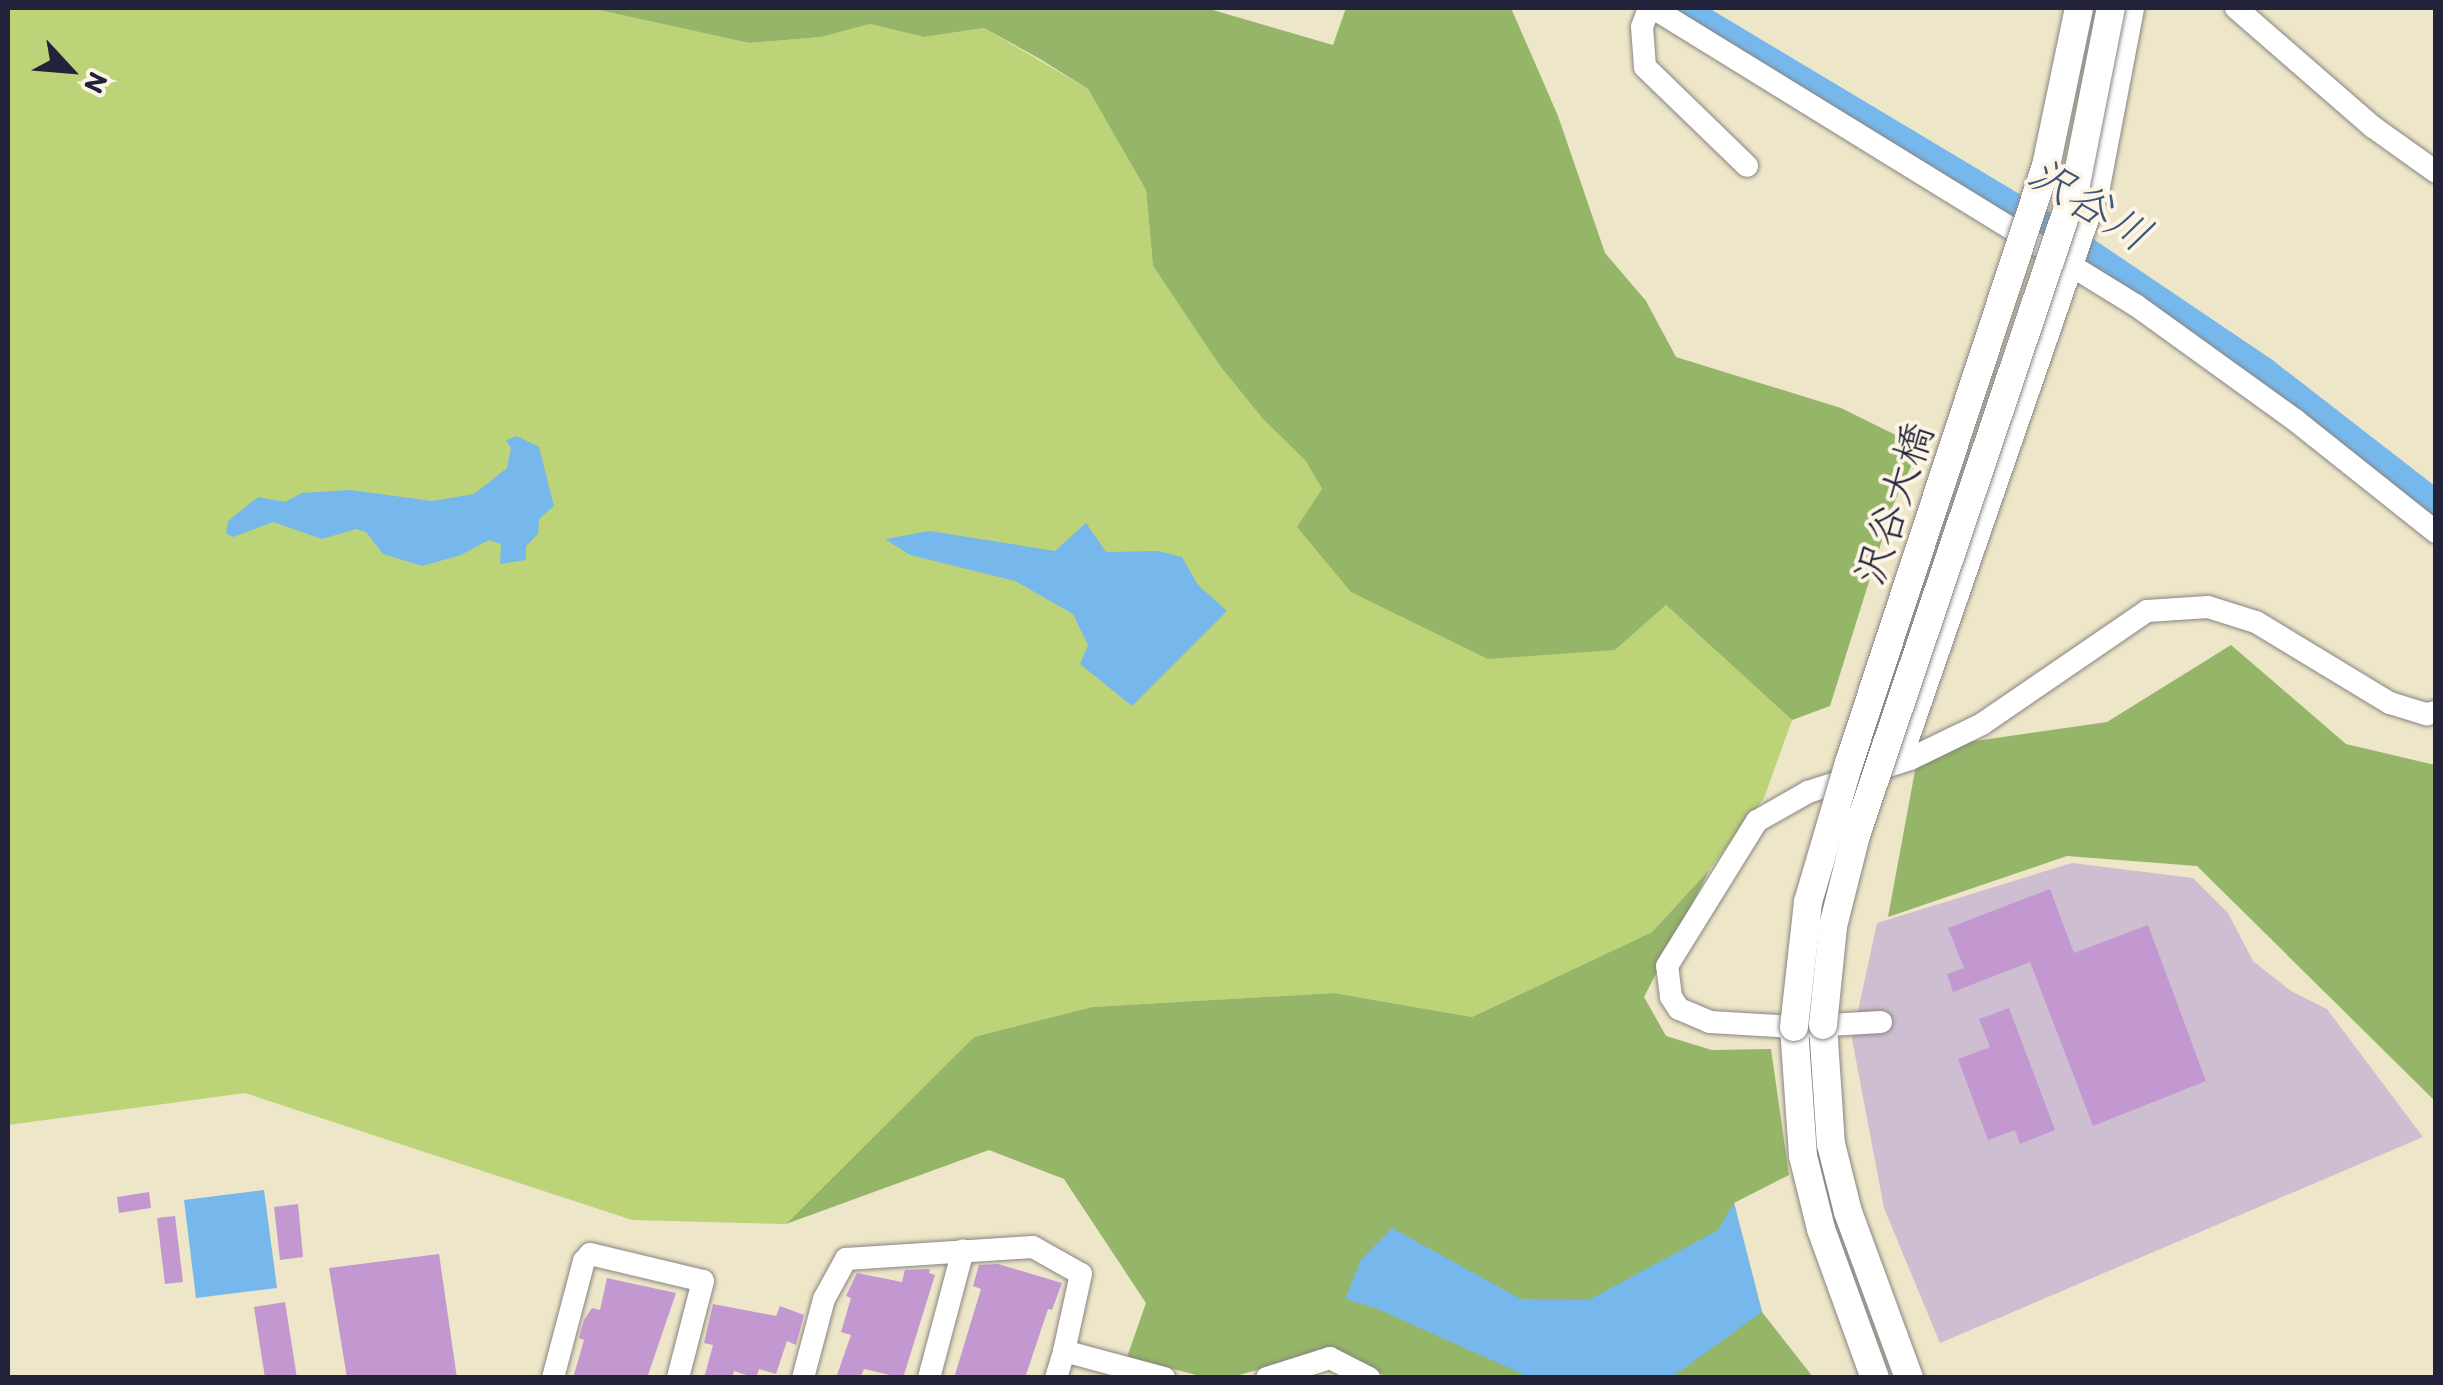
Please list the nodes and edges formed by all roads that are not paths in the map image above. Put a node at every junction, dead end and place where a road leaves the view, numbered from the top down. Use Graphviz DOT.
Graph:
graph roads {
  1 [pos="1651,8"];
  2 [pos="2079,8"];
  3 [pos="2110,8"];
  4 [pos="2133,8"];
  5 [pos="2236,8"];
  6 [pos="1747,166"];
  7 [pos="2436,172"];
  8 [pos="2072,264"];
  9 [pos="2436,532"];
  10 [pos="2436,712"];
  11 [pos="1900,762"];
  12 [pos="1881,1022"];
  13 [pos="1823,1025"];
  14 [pos="1794,1027"];
  15 [pos="963,1250"];
  16 [pos="1064,1350"];
  17 [pos="552,1378"];
  18 [pos="678,1378"];
  19 [pos="803,1378"];
  20 [pos="929,1378"];
  21 [pos="1056,1378"];
  22 [pos="1164,1378"];
  23 [pos="1268,1378"];
  24 [pos="1369,1378"];
  25 [pos="1876,1378"];
  26 [pos="1909,1378"];
  1 -- 6 [label="street"];
  1 -- 8 [label="street"];
  2 -- 14 [label="street, 沢谷大橋, bridge"];
  3 -- 13 [label="street, 沢谷大橋, bridge"];
  4 -- 8 [label="street"];
  5 -- 7 [label="street"];
  8 -- 9 [label="street"];
  8 -- 11 [label="street"];
  10 -- 11 [label="street"];
  11 -- 14 [label="street"];
  12 -- 13 [label="street"];
  13 -- 14 [label="street"];
  13 -- 26 [label="street, 沢谷大橋"];
  14 -- 25 [label="street, 沢谷大橋"];
  15 -- 16 [label="street"];
  15 -- 19 [label="street"];
  15 -- 20 [label="street"];
  16 -- 21 [label="street"];
  16 -- 22 [label="street"];
  17 -- 18 [label="street"];
  23 -- 24 [label="street"];
}
